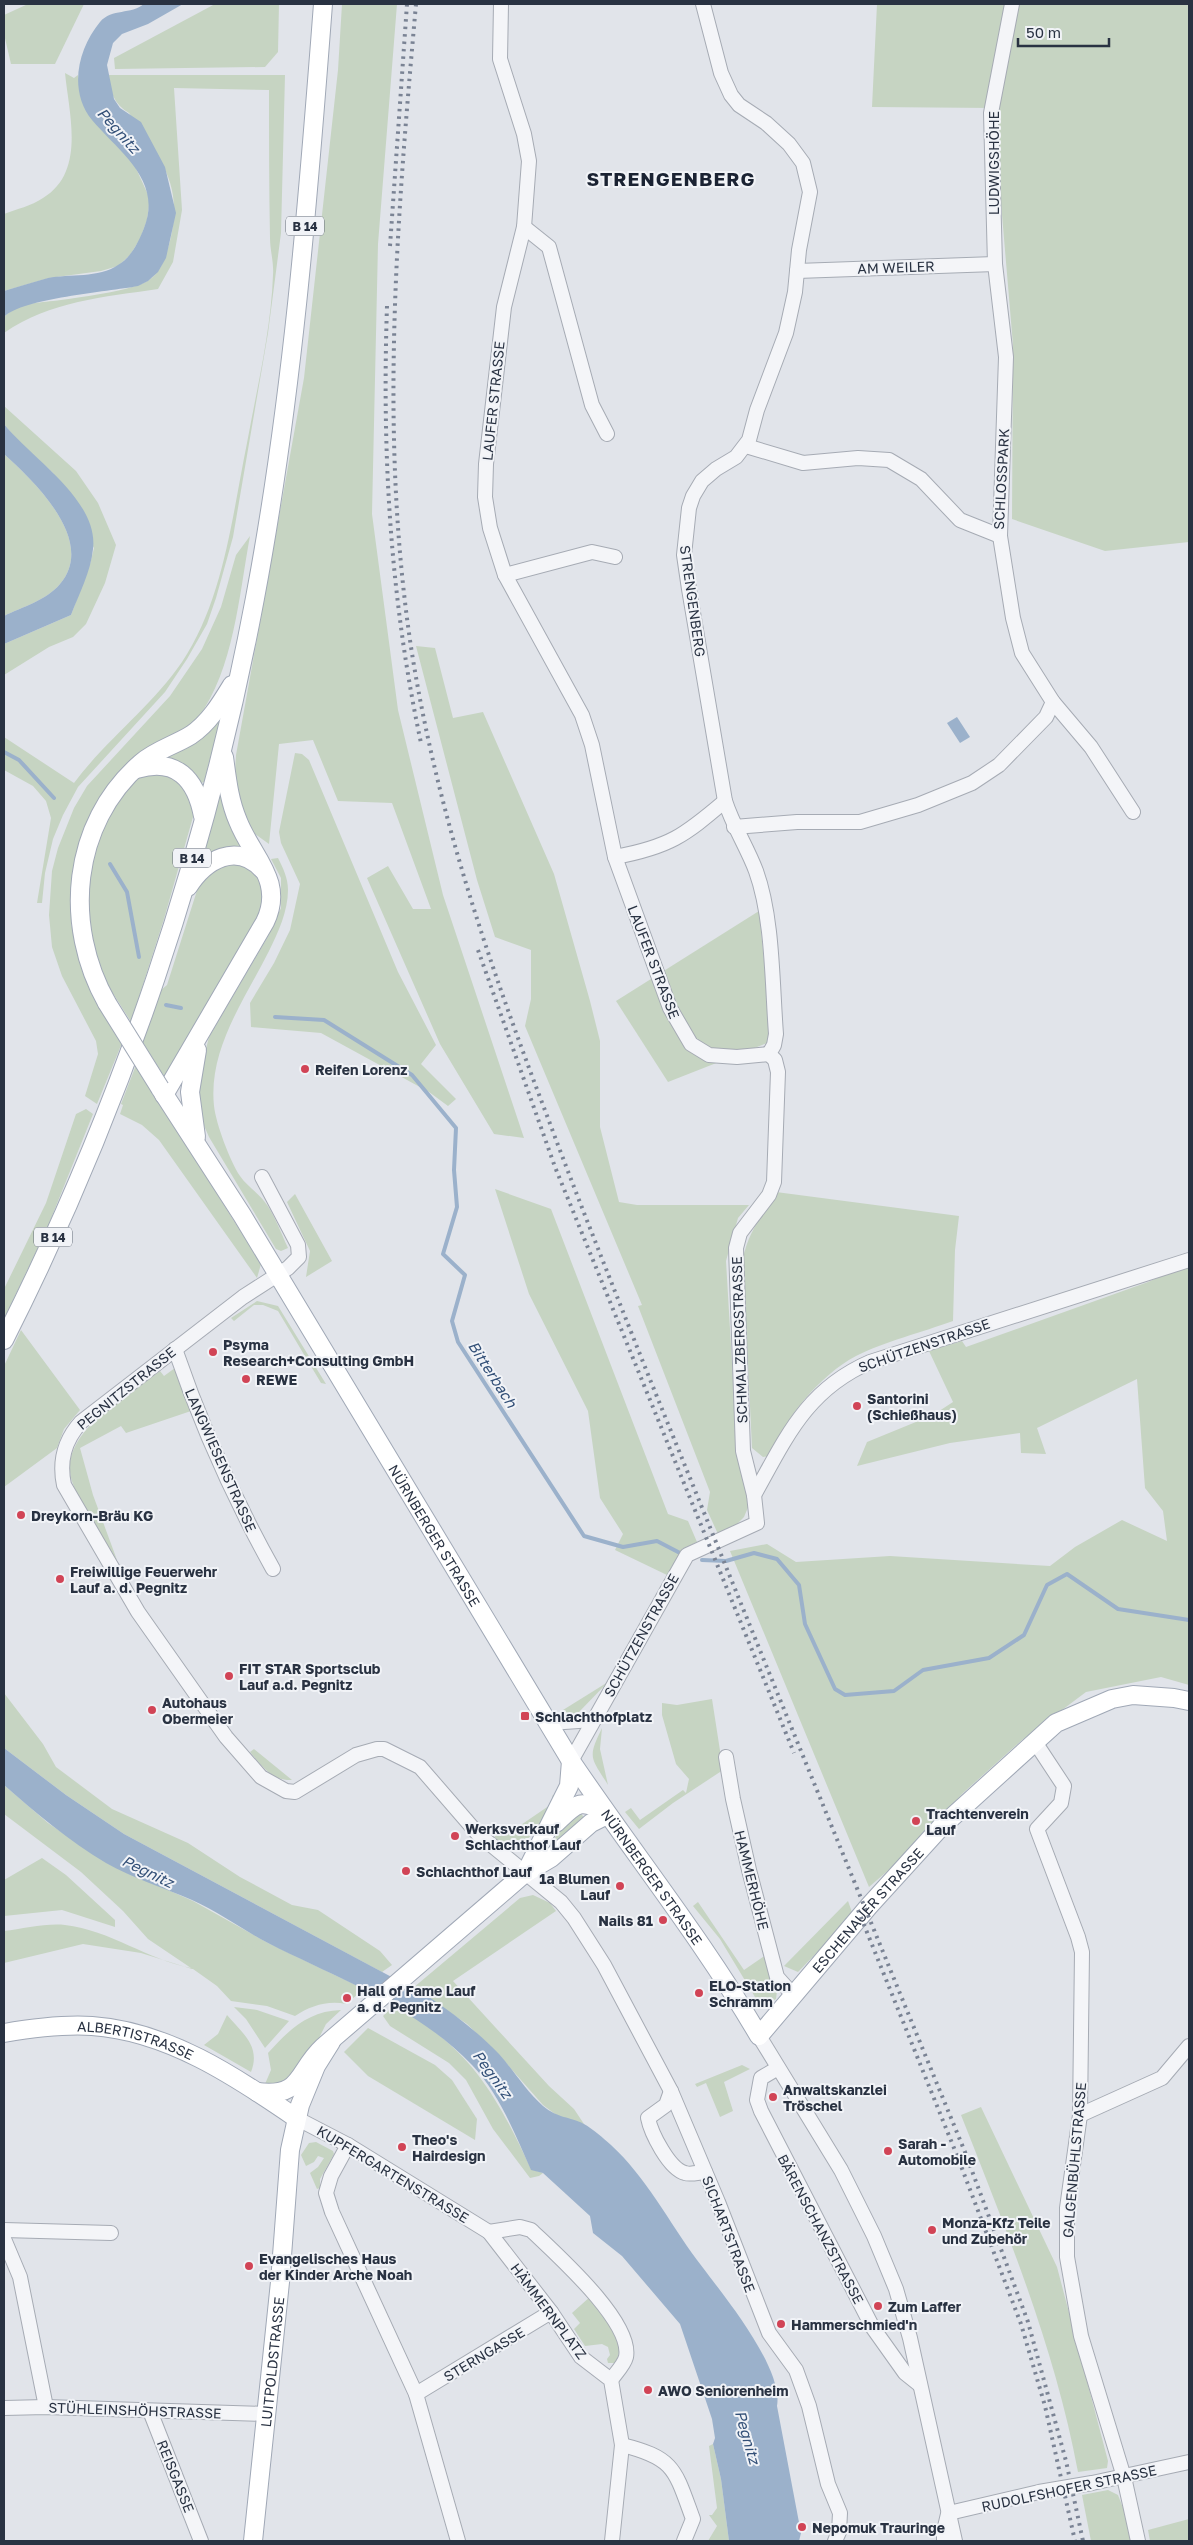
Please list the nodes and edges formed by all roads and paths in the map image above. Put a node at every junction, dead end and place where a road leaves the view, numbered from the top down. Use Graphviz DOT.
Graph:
graph roads {
  1 [pos="323,4"];
  2 [pos="501,4"];
  3 [pos="703,4"];
  4 [pos="1012,4"];
  5 [pos="524,226"];
  6 [pos="995,264"];
  7 [pos="797,271"];
  8 [pos="606,434"];
  9 [pos="746,446"];
  10 [pos="1000,536"];
  11 [pos="615,557"];
  12 [pos="505,575"];
  13 [pos="240,672"];
  14 [pos="1053,702"];
  15 [pos="223,744"];
  16 [pos="134,770"];
  17 [pos="725,802"];
  18 [pos="1133,812"];
  19 [pos="204,819"];
  20 [pos="734,827"];
  21 [pos="615,857"];
  22 [pos="266,874"];
  23 [pos="181,898"];
  24 [pos="204,1028"];
  25 [pos="769,1054"];
  26 [pos="162,1092"];
  27 [pos="198,1148"];
  28 [pos="262,1177"];
  29 [pos="1189,1260"];
  30 [pos="277,1274"];
  31 [pos="4,1340"];
  32 [pos="174,1349"];
  33 [pos="754,1495"];
  34 [pos="273,1569"];
  35 [pos="1189,1701"];
  36 [pos="593,1720"];
  37 [pos="550,1723"];
  38 [pos="1036,1742"];
  39 [pos="726,1757"];
  40 [pos="572,1761"];
  41 [pos="607,1815"];
  42 [pos="547,1832"];
  43 [pos="524,1874"];
  44 [pos="794,1996"];
  45 [pos="4,2033"];
  46 [pos="759,2036"];
  47 [pos="331,2042"];
  48 [pos="1189,2046"];
  49 [pos="778,2068"];
  50 [pos="670,2091"];
  51 [pos="257,2092"];
  52 [pos="1080,2115"];
  53 [pos="296,2118"];
  54 [pos="348,2145"];
  55 [pos="705,2172"];
  56 [pos="4,2230"];
  57 [pos="489,2232"];
  58 [pos="111,2233"];
  59 [pos="4,2239"];
  60 [pos="551,2312"];
  61 [pos="611,2380"];
  62 [pos="920,2384"];
  63 [pos="416,2394"];
  64 [pos="46,2407"];
  65 [pos="4,2408"];
  66 [pos="150,2411"];
  67 [pos="267,2414"];
  68 [pos="622,2445"];
  69 [pos="1189,2462"];
  70 [pos="1124,2477"];
  71 [pos="949,2513"];
  72 [pos="201,2541"];
  73 [pos="253,2541"];
  74 [pos="458,2541"];
  75 [pos="612,2541"];
  76 [pos="684,2541"];
  77 [pos="835,2541"];
  78 [pos="944,2541"];
  79 [pos="955,2541"];
  80 [pos="1138,2541"];
  1 -- 13 [label="main road, B 14"];
  2 -- 5 [label="street, LAUFER STRASSE"];
  3 -- 7 [label="street"];
  4 -- 6 [label="street, LUDWIGSHÖHE"];
  5 -- 8 [label="street"];
  5 -- 12 [label="street, LAUFER STRASSE"];
  6 -- 7 [label="street, AM WEILER"];
  6 -- 10 [label="street, SCHLOSSPARK"];
  7 -- 9 [label="street"];
  9 -- 10 [label="street, SCHLOSSPARK"];
  9 -- 17 [label="street, STRENGENBERG"];
  10 -- 14 [label="street"];
  11 -- 12 [label="street"];
  12 -- 21 [label="street, LAUFER STRASSE"];
  13 -- 15 [label="main road, B 14"];
  13 -- 16 [label="main road, NÜRNBERGER STRASSE"];
  14 -- 18 [label="street"];
  14 -- 20 [label="street"];
  15 -- 19 [label="main road, B 14"];
  15 -- 22 [label="main road"];
  16 -- 19 [label="main road"];
  16 -- 26 [label="main road, NÜRNBERGER STRASSE, bridge"];
  17 -- 20 [label="street, STRENGENBERG"];
  17 -- 21 [label="street"];
  19 -- 23 [label="main road, B 14"];
  20 -- 25 [label="street, STRENGENBERG"];
  21 -- 25 [label="street, LAUFER STRASSE"];
  22 -- 23 [label="main road"];
  22 -- 24 [label="main road"];
  23 -- 31 [label="main road, B 14"];
  24 -- 26 [label="main road"];
  24 -- 27 [label="main road"];
  25 -- 33 [label="street, SCHMALZBERGSTRASSE"];
  26 -- 27 [label="main road, NÜRNBERGER STRASSE"];
  27 -- 30 [label="main road, NÜRNBERGER STRASSE"];
  28 -- 30 [label="street"];
  29 -- 33 [label="street, SCHÜTZENSTRASSE"];
  30 -- 32 [label="street, PEGNITZSTRASSE"];
  30 -- 37 [label="main road, NÜRNBERGER STRASSE"];
  32 -- 34 [label="street, LANGWIESENSTRASSE"];
  32 -- 43 [label="street, PEGNITZSTRASSE"];
  33 -- 36 [label="street, SCHÜTZENSTRASSE"];
  35 -- 38 [label="main road, ESCHENAUER STRASSE"];
  36 -- 37 [label="street"];
  36 -- 40 [label="street, SCHÜTZENSTRASSE"];
  37 -- 40 [label="main road, NÜRNBERGER STRASSE"];
  38 -- 44 [label="main road, ESCHENAUER STRASSE"];
  38 -- 52 [label="street, GALGENBÜHLSTRASSE"];
  39 -- 44 [label="street, HAMMERHÖHE"];
  40 -- 41 [label="main road, NÜRNBERGER STRASSE"];
  40 -- 42 [label="main road"];
  41 -- 42 [label="main road"];
  41 -- 43 [label="main road"];
  41 -- 46 [label="main road, NÜRNBERGER STRASSE"];
  42 -- 43 [label="main road"];
  43 -- 47 [label="main road, ALBERTISTRASSE"];
  43 -- 50 [label="street, SICHARTSTRASSE"];
  44 -- 46 [label="main road, ESCHENAUER STRASSE"];
  45 -- 51 [label="main road, ALBERTISTRASSE"];
  46 -- 49 [label="street, NÜRNBERGER STRASSE"];
  47 -- 51 [label="main road, ALBERTISTRASSE"];
  47 -- 53 [label="main road, LUITPOLDSTRASSE"];
  48 -- 52 [label="street"];
  49 -- 62 [label="street, NÜRNBERGER STRASSE"];
  49 -- 62 [label="street, BÄRENSCHANZSTRASSE"];
  50 -- 55 [label="street, SICHARTSTRASSE"];
  50 -- 55 [label="street"];
  51 -- 53 [label="main road, ALBERTISTRASSE"];
  52 -- 70 [label="street, GALGENBÜHLSTRASSE"];
  53 -- 54 [label="street, KUPFERGARTENSTRASSE"];
  53 -- 67 [label="main road, LUITPOLDSTRASSE"];
  54 -- 57 [label="street, KUPFERGARTENSTRASSE"];
  54 -- 63 [label="street"];
  55 -- 77 [label="street, SICHARTSTRASSE"];
  56 -- 58 [label="street"];
  57 -- 60 [label="street, HÄMMERNPLATZ"];
  57 -- 61 [label="street"];
  59 -- 64 [label="street"];
  60 -- 61 [label="street, HÄMMERNPLATZ"];
  60 -- 63 [label="street, STERNGASSE"];
  61 -- 68 [label="street"];
  62 -- 71 [label="street, NÜRNBERGER STRASSE"];
  63 -- 74 [label="street"];
  64 -- 65 [label="street, STÜHLEINSHÖHSTRASSE"];
  64 -- 66 [label="street, STÜHLEINSHÖHSTRASSE"];
  66 -- 67 [label="street, STÜHLEINSHÖHSTRASSE"];
  66 -- 72 [label="street, REISGASSE"];
  67 -- 73 [label="main road, LUITPOLDSTRASSE"];
  68 -- 75 [label="street"];
  68 -- 76 [label="street"];
  69 -- 70 [label="street, RUDOLFSHOFER STRASSE"];
  70 -- 71 [label="street, RUDOLFSHOFER STRASSE, bridge"];
  70 -- 80 [label="street, GALGENBÜHLSTRASSE"];
  71 -- 78 [label="street, NÜRNBERGER STRASSE"];
  71 -- 79 [label="street, NÜRNBERGER STRASSE"];
}
